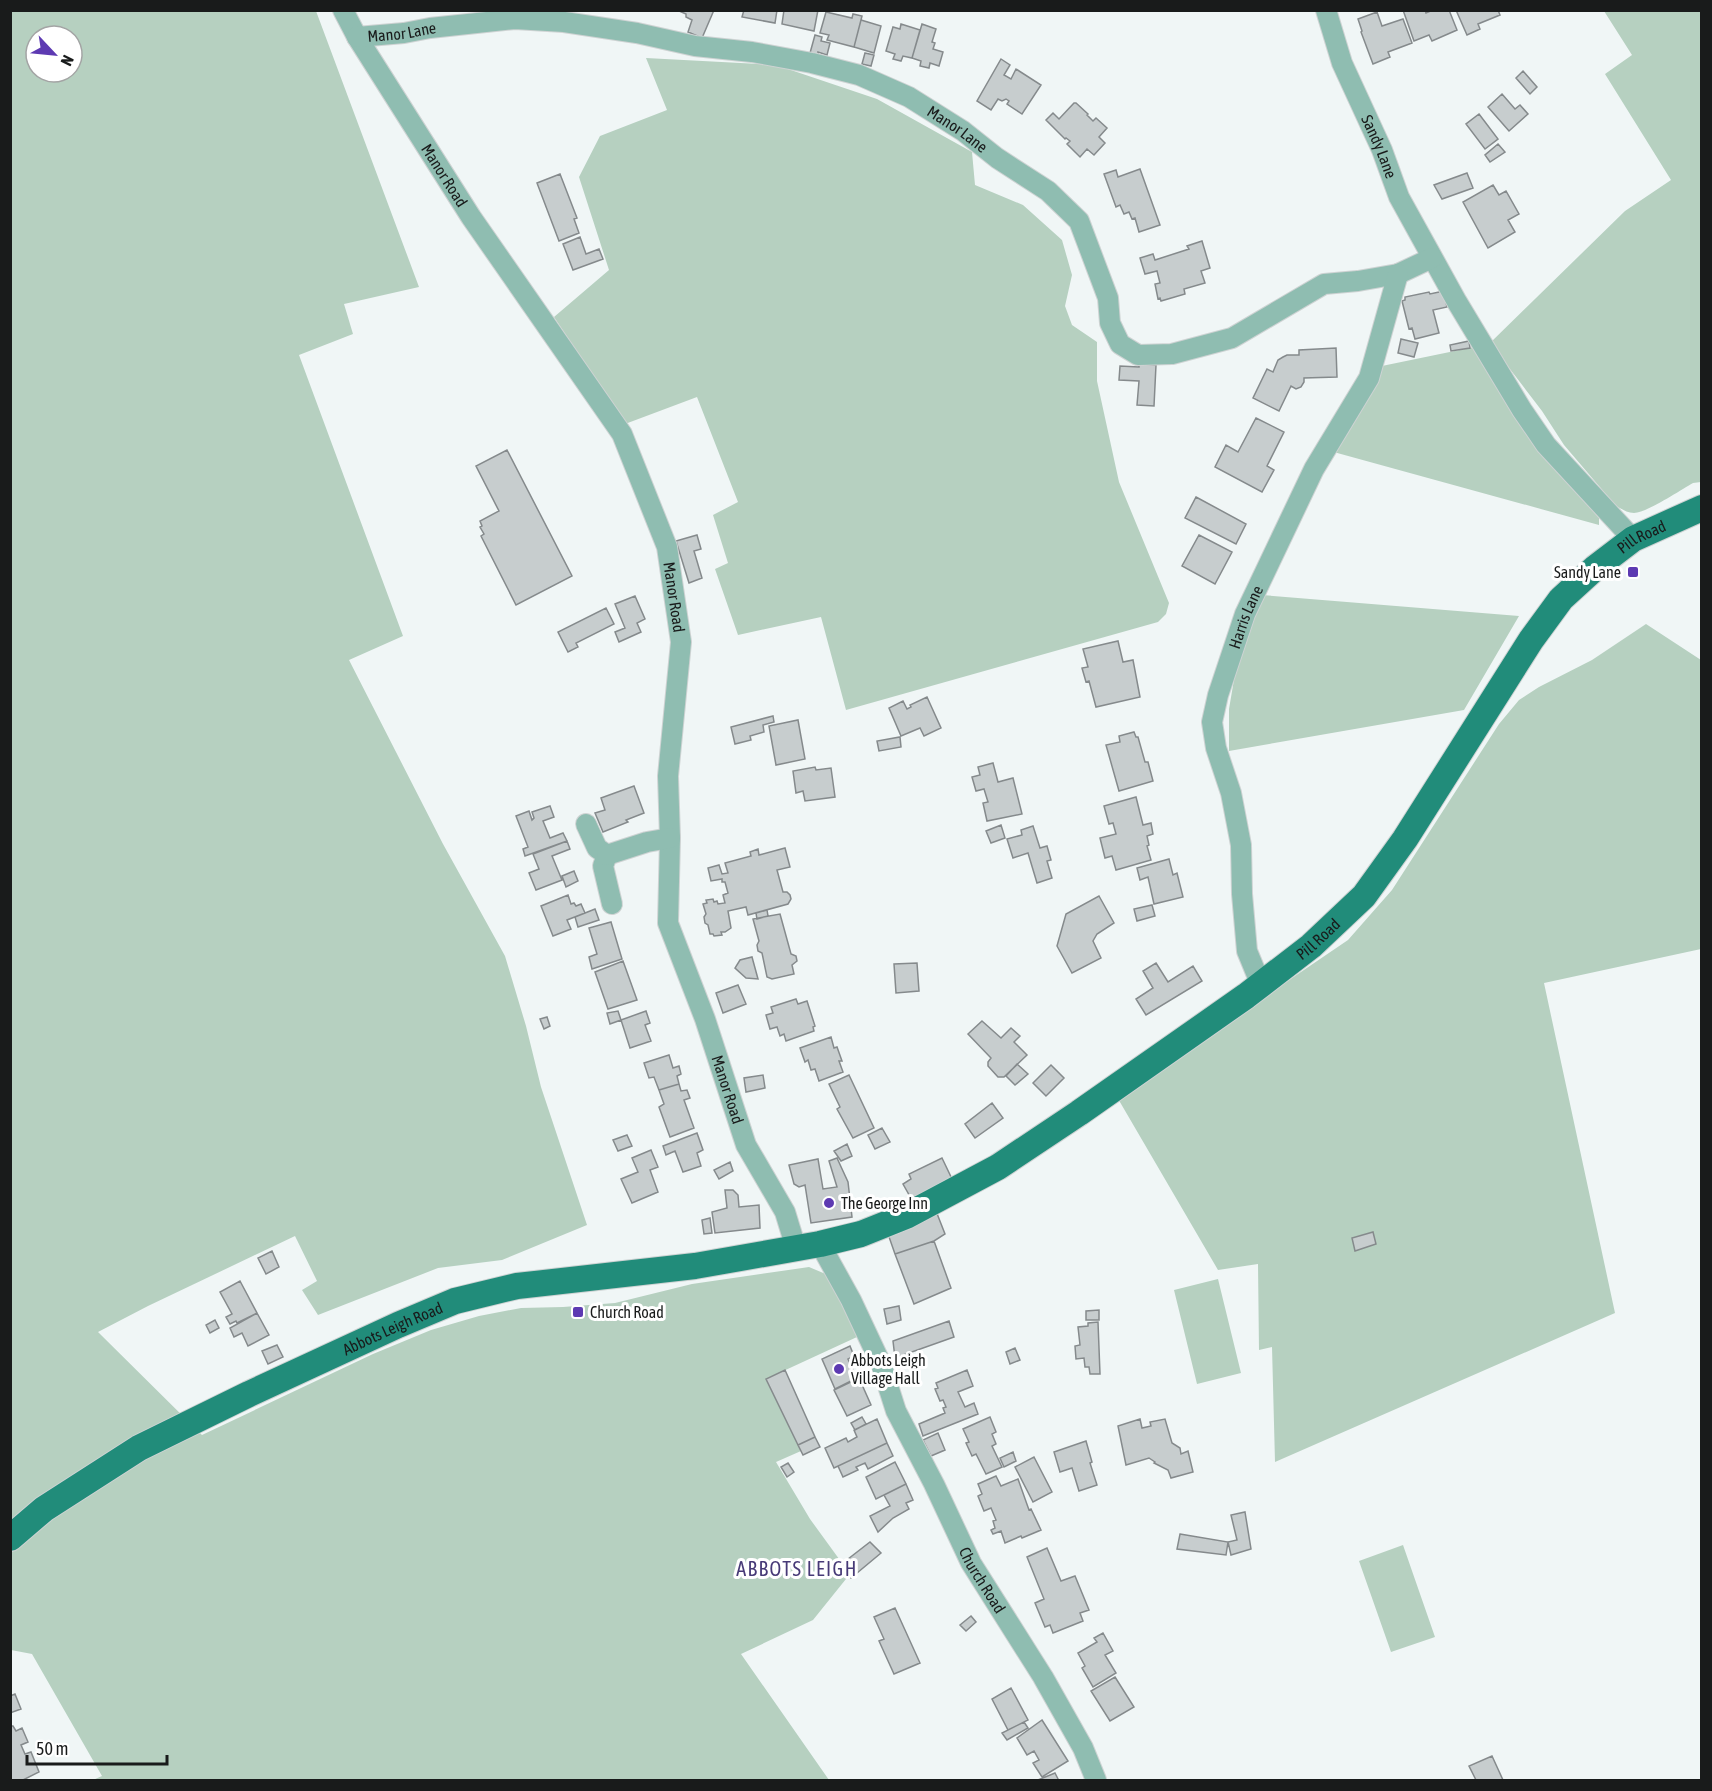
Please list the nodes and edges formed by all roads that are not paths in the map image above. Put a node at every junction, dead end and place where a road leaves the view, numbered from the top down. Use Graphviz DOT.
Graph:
graph roads {
  1 [pos="343,10"];
  2 [pos="1326,10"];
  3 [pos="357,37"];
  4 [pos="1432,258"];
  5 [pos="1398,274"];
  6 [pos="1701,508"];
  7 [pos="1633,538"];
  8 [pos="585,824"];
  9 [pos="669,838"];
  10 [pos="607,855"];
  11 [pos="612,904"];
  12 [pos="1261,985"];
  13 [pos="808,1246"];
  14 [pos="10,1538"];
  15 [pos="1096,1780"];
  1 -- 3 [label="street, Manor Road"];
  2 -- 4 [label="street, Sandy Lane"];
  3 -- 5 [label="street, Manor Lane"];
  3 -- 9 [label="street, Manor Road"];
  4 -- 5 [label="street, Manor Lane"];
  4 -- 7 [label="street, Sandy Lane"];
  5 -- 12 [label="street, Harris Lane"];
  6 -- 7 [label="main road, Pill Road"];
  7 -- 12 [label="main road, Pill Road"];
  8 -- 10 [label="street"];
  9 -- 10 [label="street"];
  9 -- 13 [label="street, Manor Road"];
  10 -- 11 [label="street"];
  12 -- 13 [label="main road, Pill Road"];
  13 -- 14 [label="main road, Abbots Leigh Road"];
  13 -- 15 [label="street, Church Road"];
}
